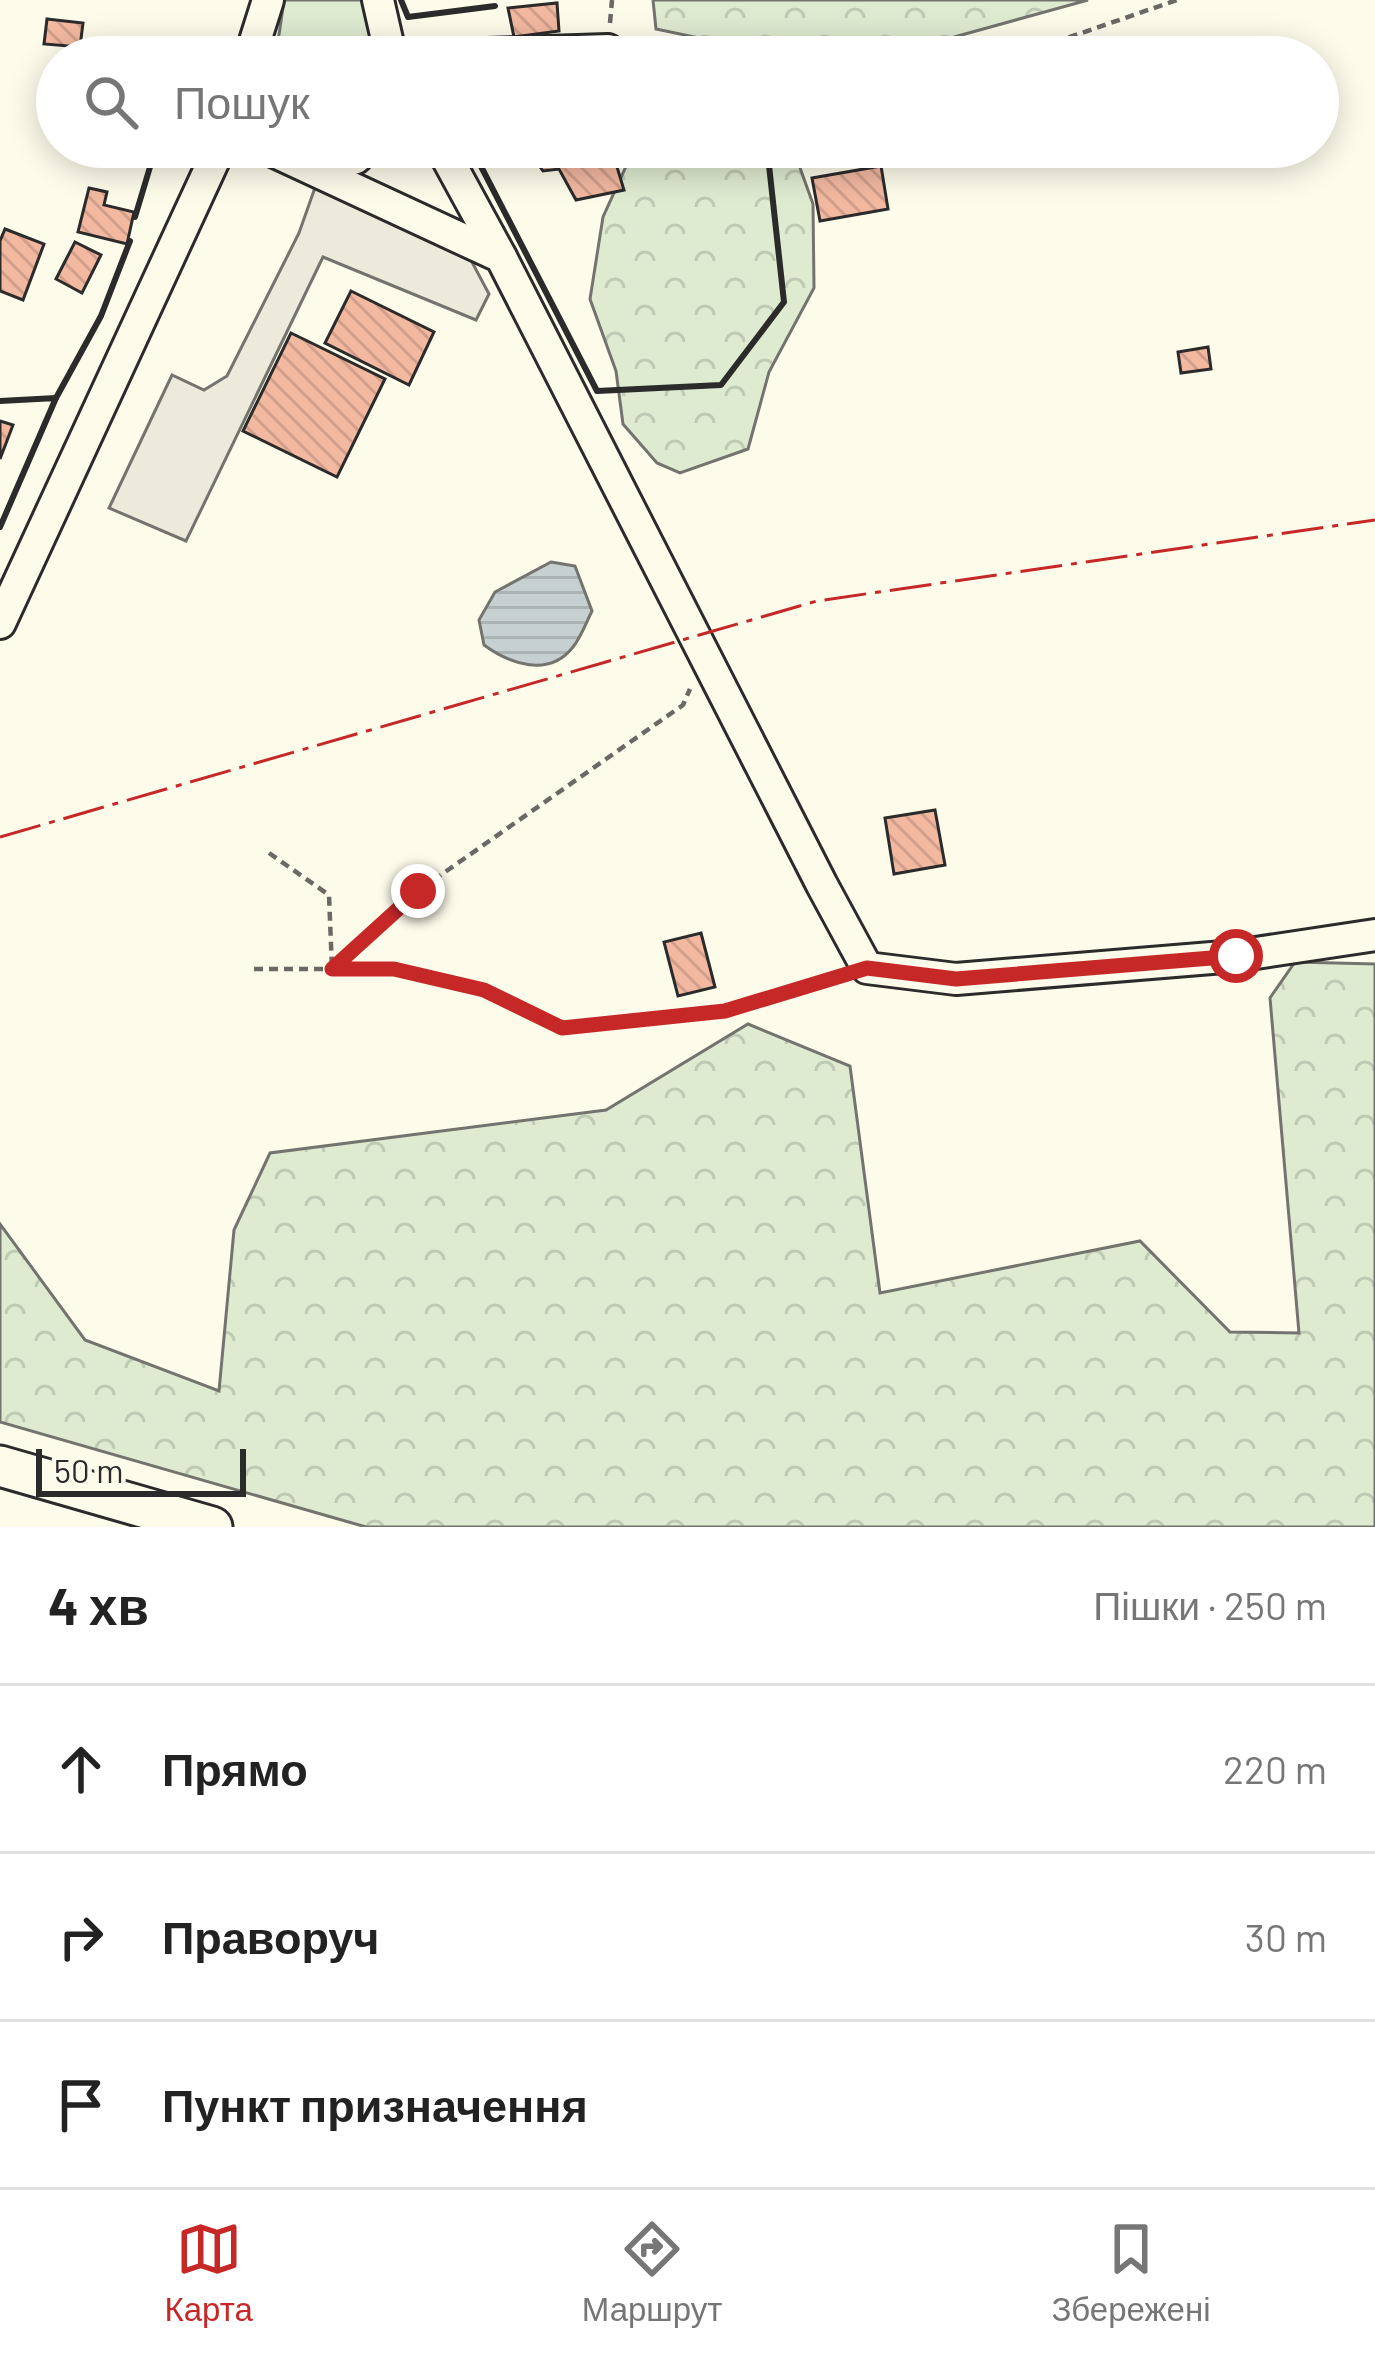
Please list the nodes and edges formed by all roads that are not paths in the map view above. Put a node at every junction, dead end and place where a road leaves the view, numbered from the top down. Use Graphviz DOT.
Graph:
graph roads {
  1 [pos="268,0"];
  2 [pos="378,0"];
  3 [pos="257,36"];
  4 [pos="386,36"];
  5 [pos="210,168"];
  6 [pos="311,168"];
  7 [pos="322,168"];
  8 [pos="452,168"];
  9 [pos="315,170"];
  10 [pos="501,257"];
  11 [pos="0,623"];
  12 [pos="1375,935"];
  13 [pos="0,1466"];
  14 [pos="212,1527"];
  1 -- 3 [label="street"];
  2 -- 4 [label="street"];
  5 -- 11 [label="street"];
  6 -- 9 [label="street"];
  7 -- 9 [label="street"];
  8 -- 10 [label="street"];
  9 -- 10 [label="street"];
  10 -- 12 [label="street"];
  13 -- 14 [label="main road"];
}
